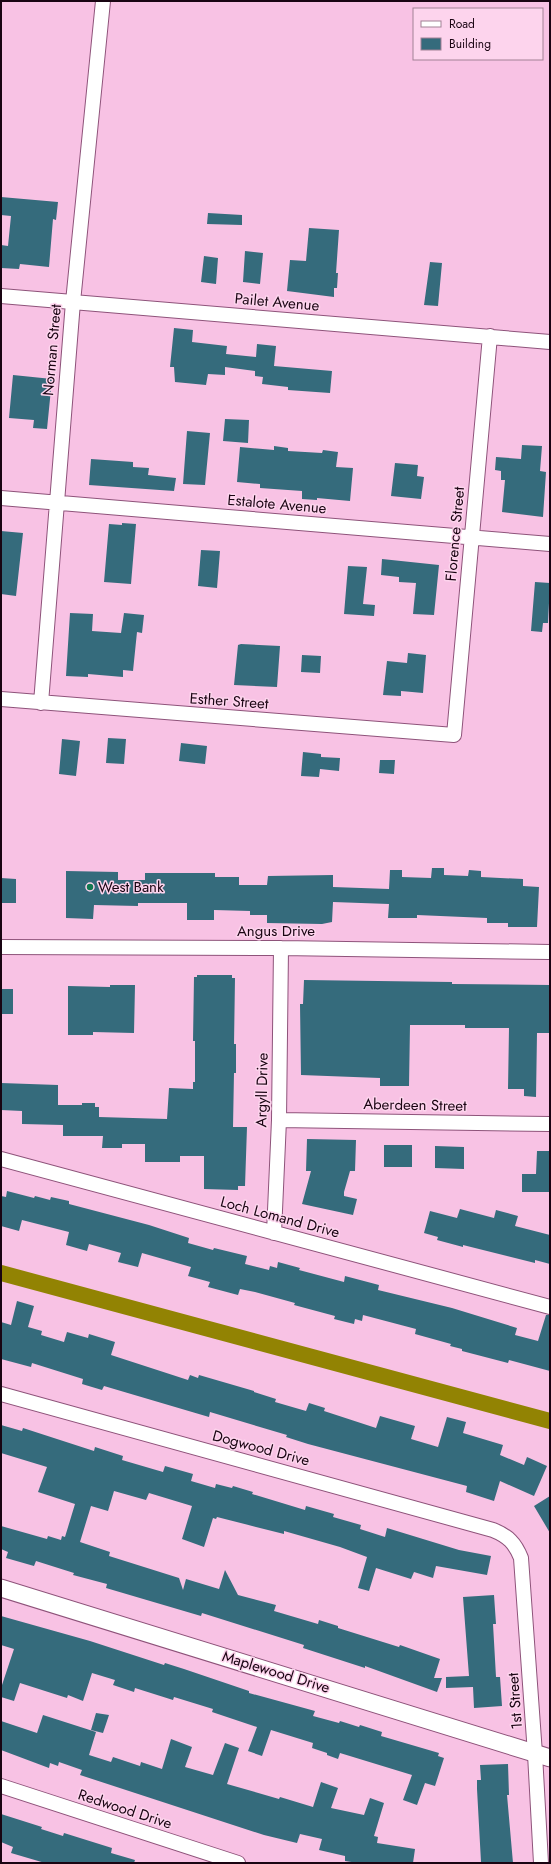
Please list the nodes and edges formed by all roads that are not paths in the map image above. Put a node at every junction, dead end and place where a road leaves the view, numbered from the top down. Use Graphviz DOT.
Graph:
graph roads {
  1 [pos="103,1"];
  2 [pos="1,296"];
  3 [pos="73,302"];
  4 [pos="490,336"];
  5 [pos="550,342"];
  6 [pos="1,498"];
  7 [pos="57,503"];
  8 [pos="472,538"];
  9 [pos="550,544"];
  10 [pos="1,700"];
  11 [pos="41,703"];
  12 [pos="454,735"];
  13 [pos="1,947"];
  14 [pos="280,948"];
  15 [pos="550,952"];
  16 [pos="279,1120"];
  17 [pos="550,1124"];
  18 [pos="1,1160"];
  19 [pos="274,1233"];
  20 [pos="550,1307"];
  21 [pos="1,1394"];
  22 [pos="511,1540"];
  23 [pos="1,1588"];
  24 [pos="543,1756"];
  25 [pos="1,1786"];
  26 [pos="238,1863"];
  27 [pos="541,1863"];
  1 -- 3 [label="street, Norman Street"];
  2 -- 3 [label="street, Pailet Avenue"];
  3 -- 4 [label="street, Pailet Avenue"];
  3 -- 7 [label="street, Norman Street"];
  4 -- 5 [label="street, Pailet Avenue"];
  4 -- 8 [label="street, Florence Street"];
  6 -- 7 [label="street, Estalote Avenue"];
  7 -- 8 [label="street, Estalote Avenue"];
  7 -- 11 [label="street, Norman Street"];
  8 -- 9 [label="street, Estalote Avenue"];
  8 -- 12 [label="street, Florence Street"];
  10 -- 11 [label="street, Esther Street"];
  11 -- 12 [label="street, Esther Street"];
  13 -- 14 [label="street, Angus Drive"];
  14 -- 15 [label="street, Angus Drive"];
  14 -- 16 [label="street, Argyll Drive"];
  16 -- 17 [label="street, Aberdeen Street"];
  16 -- 19 [label="street, Argyll Drive"];
  18 -- 19 [label="street, Loch Lomand Drive"];
  19 -- 20 [label="street, Loch Lomand Drive"];
  21 -- 22 [label="street, Dogwood Drive"];
  22 -- 24 [label="street, 1st Street"];
  23 -- 24 [label="street, Maplewood Drive"];
  24 -- 27 [label="street, 1st Street"];
  25 -- 26 [label="street, Redwood Drive"];
}
